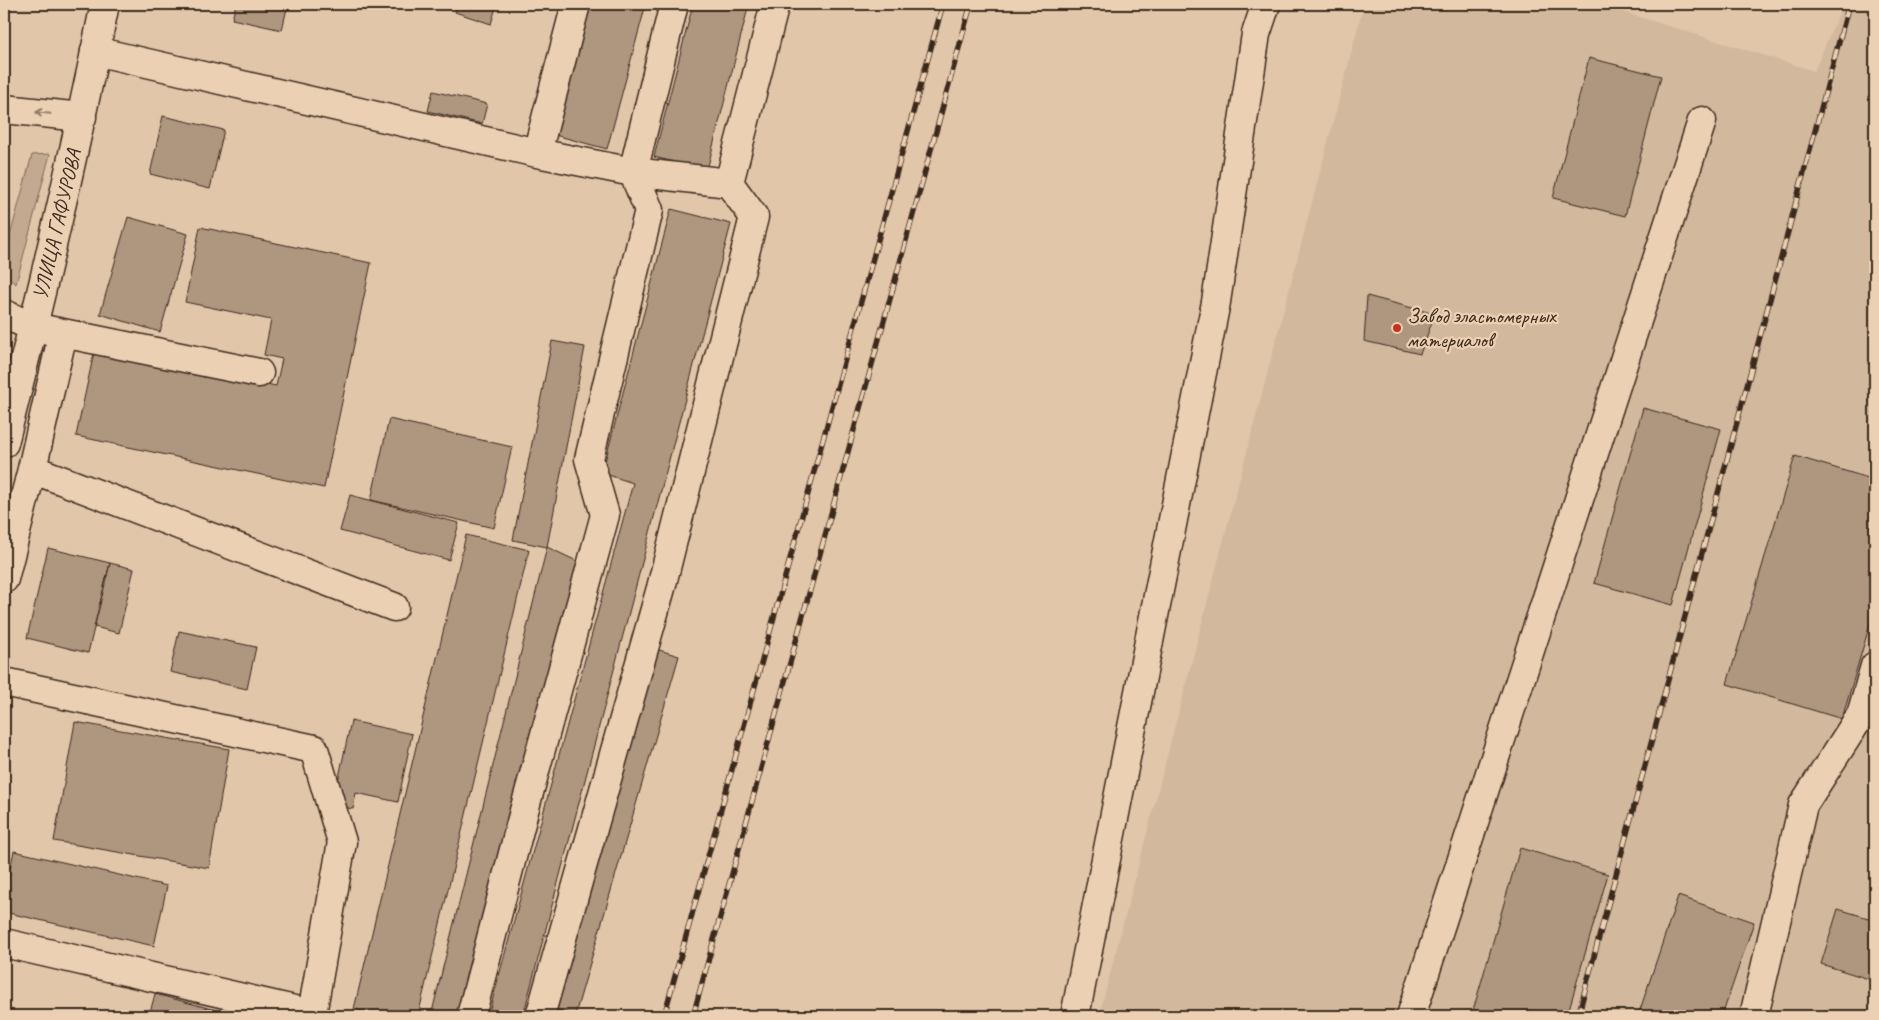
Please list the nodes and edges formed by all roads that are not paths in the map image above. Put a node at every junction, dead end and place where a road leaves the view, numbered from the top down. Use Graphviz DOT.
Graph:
graph roads {
  1 [pos="105,4"];
  2 [pos="576,4"];
  3 [pos="674,4"];
  4 [pos="776,4"];
  5 [pos="1266,4"];
  6 [pos="95,51"];
  7 [pos="4,109"];
  8 [pos="82,117"];
  9 [pos="1702,121"];
  10 [pos="537,153"];
  11 [pos="633,172"];
  12 [pos="730,183"];
  13 [pos="4,314"];
  14 [pos="33,327"];
  15 [pos="63,333"];
  16 [pos="259,373"];
  17 [pos="4,443"];
  18 [pos="32,469"];
  19 [pos="4,579"];
  20 [pos="394,607"];
  21 [pos="1875,666"];
  22 [pos="4,682"];
  23 [pos="4,944"];
  24 [pos="471,1016"];
  25 [pos="540,1016"];
  26 [pos="1075,1016"];
  27 [pos="1410,1016"];
  28 [pos="1754,1016"];
  1 -- 6 [label="main road, УЛИЦА ГАФУРОВА"];
  2 -- 10 [label="main road"];
  3 -- 11 [label="main road"];
  4 -- 12 [label="main road"];
  5 -- 26 [label="main road"];
  6 -- 8 [label="main road, УЛИЦА ГАФУРОВА"];
  6 -- 10 [label="main road"];
  8 -- 7 [label="main road, one-way"];
  8 -- 14 [label="main road, УЛИЦА ГАФУРОВА"];
  9 -- 27 [label="main road"];
  10 -- 11 [label="main road"];
  11 -- 12 [label="main road"];
  11 -- 24 [label="main road"];
  12 -- 25 [label="main road"];
  13 -- 14 [label="main road"];
  14 -- 15 [label="main road"];
  14 -- 17 [label="main road, УЛИЦА ГАФУРОВА"];
  15 -- 16 [label="main road"];
  15 -- 18 [label="main road"];
  18 -- 19 [label="main road"];
  18 -- 20 [label="main road"];
  21 -- 28 [label="main road"];
  22 -- 23 [label="main road"];
}
